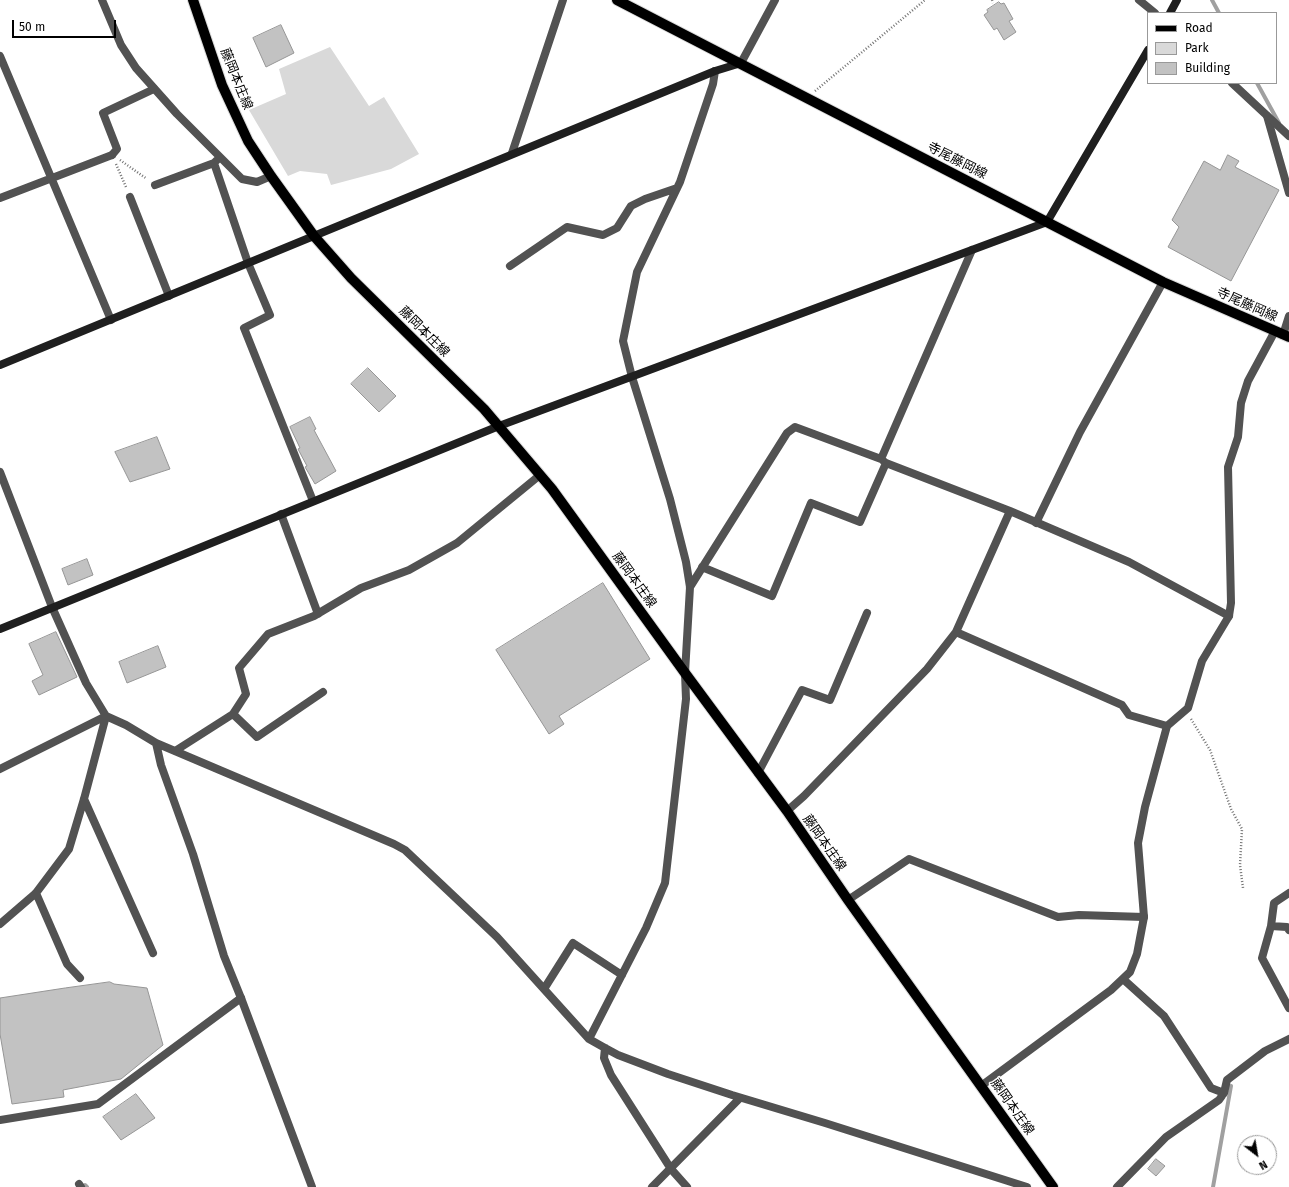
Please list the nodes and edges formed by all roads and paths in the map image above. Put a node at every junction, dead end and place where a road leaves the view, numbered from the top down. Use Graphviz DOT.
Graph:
graph roads {
  1 [pos="102,0"];
  2 [pos="193,0"];
  3 [pos="563,0"];
  4 [pos="617,0"];
  5 [pos="775,0"];
  6 [pos="925,0"];
  7 [pos="1139,0"];
  8 [pos="1177,0"];
  9 [pos="1154,12"];
  10 [pos="1171,12"];
  11 [pos="1147,52"];
  12 [pos="0,56"];
  13 [pos="741,63"];
  14 [pos="715,71"];
  15 [pos="1233,84"];
  16 [pos="154,89"];
  17 [pos="807,98"];
  18 [pos="1270,119"];
  19 [pos="1289,136"];
  20 [pos="512,153"];
  21 [pos="112,155"];
  22 [pos="217,160"];
  23 [pos="271,176"];
  24 [pos="51,179"];
  25 [pos="155,184"];
  26 [pos="677,188"];
  27 [pos="1289,193"];
  28 [pos="130,197"];
  29 [pos="0,198"];
  30 [pos="1047,222"];
  31 [pos="314,236"];
  32 [pos="972,250"];
  33 [pos="248,263"];
  34 [pos="510,266"];
  35 [pos="1163,282"];
  36 [pos="169,296"];
  37 [pos="1289,316"];
  38 [pos="111,320"];
  39 [pos="1282,334"];
  40 [pos="0,365"];
  41 [pos="632,377"];
  42 [pos="499,426"];
  43 [pos="884,461"];
  44 [pos="0,472"];
  45 [pos="540,475"];
  46 [pos="313,501"];
  47 [pos="1010,511"];
  48 [pos="281,514"];
  49 [pos="1036,523"];
  50 [pos="702,567"];
  51 [pos="690,587"];
  52 [pos="52,607"];
  53 [pos="867,613"];
  54 [pos="318,614"];
  55 [pos="1229,616"];
  56 [pos="0,629"];
  57 [pos="956,632"];
  58 [pos="685,673"];
  59 [pos="323,692"];
  60 [pos="1185,710"];
  61 [pos="233,714"];
  62 [pos="106,716"];
  63 [pos="1167,726"];
  64 [pos="156,743"];
  65 [pos="175,751"];
  66 [pos="0,768"];
  67 [pos="758,773"];
  68 [pos="84,799"];
  69 [pos="787,811"];
  70 [pos="1243,888"];
  71 [pos="36,893"];
  72 [pos="1289,893"];
  73 [pos="848,900"];
  74 [pos="1144,917"];
  75 [pos="0,924"];
  76 [pos="1271,926"];
  77 [pos="1289,930"];
  78 [pos="153,953"];
  79 [pos="622,975"];
  80 [pos="80,978"];
  81 [pos="1122,979"];
  82 [pos="544,989"];
  83 [pos="241,998"];
  84 [pos="1289,1008"];
  85 [pos="589,1039"];
  86 [pos="1289,1039"];
  87 [pos="605,1048"];
  88 [pos="981,1086"];
  89 [pos="1224,1093"];
  90 [pos="740,1098"];
  91 [pos="0,1120"];
  92 [pos="671,1169"];
  93 [pos="312,1187"];
  94 [pos="652,1187"];
  95 [pos="687,1187"];
  96 [pos="1027,1187"];
  97 [pos="1053,1187"];
  98 [pos="1117,1187"];
  1 -- 16 [label="street"];
  2 -- 23 [label="main road, 藤岡本庄線"];
  3 -- 20 [label="street"];
  4 -- 13 [label="main road, 寺尾藤岡線"];
  5 -- 13 [label="street"];
  6 -- 17 [label="path"];
  7 -- 9 [label="street"];
  8 -- 10 [label="street"];
  11 -- 30 [label="street"];
  12 -- 24 [label="street"];
  13 -- 14 [label="street"];
  13 -- 17 [label="main road, 寺尾藤岡線"];
  14 -- 20 [label="street"];
  14 -- 26 [label="street"];
  15 -- 18 [label="street"];
  16 -- 21 [label="street"];
  16 -- 22 [label="street"];
  17 -- 30 [label="main road, 寺尾藤岡線"];
  18 -- 19 [label="street"];
  18 -- 27 [label="street"];
  20 -- 31 [label="street"];
  21 -- 24 [label="street"];
  21 -- 25 [label="path"];
  21 -- 28 [label="path"];
  22 -- 23 [label="street"];
  22 -- 25 [label="street"];
  22 -- 33 [label="street"];
  23 -- 31 [label="main road, 藤岡本庄線"];
  24 -- 29 [label="street"];
  24 -- 38 [label="street"];
  26 -- 34 [label="street"];
  26 -- 41 [label="street"];
  28 -- 36 [label="street"];
  30 -- 32 [label="street"];
  30 -- 35 [label="main road, 寺尾藤岡線"];
  31 -- 33 [label="street"];
  31 -- 42 [label="main road, 藤岡本庄線"];
  32 -- 41 [label="street"];
  32 -- 43 [label="street"];
  33 -- 36 [label="street"];
  33 -- 46 [label="street"];
  35 -- 39 [label="main road, 寺尾藤岡線"];
  35 -- 49 [label="street"];
  36 -- 38 [label="street"];
  37 -- 39 [label="street"];
  38 -- 40 [label="street"];
  39 -- 55 [label="street"];
  41 -- 42 [label="street"];
  41 -- 51 [label="street"];
  42 -- 45 [label="main road, 藤岡本庄線"];
  42 -- 46 [label="street"];
  43 -- 47 [label="street"];
  43 -- 50 [label="street"];
  43 -- 50 [label="street"];
  44 -- 52 [label="street"];
  45 -- 54 [label="street"];
  45 -- 58 [label="main road, 藤岡本庄線"];
  46 -- 48 [label="street"];
  47 -- 49 [label="street"];
  47 -- 57 [label="street"];
  48 -- 52 [label="street"];
  48 -- 54 [label="street"];
  49 -- 55 [label="street"];
  50 -- 51 [label="street"];
  51 -- 58 [label="street"];
  52 -- 56 [label="street"];
  52 -- 62 [label="street"];
  53 -- 67 [label="street"];
  54 -- 61 [label="street"];
  55 -- 60 [label="street"];
  57 -- 63 [label="street"];
  57 -- 69 [label="street"];
  58 -- 67 [label="main road, 藤岡本庄線"];
  58 -- 79 [label="street"];
  59 -- 61 [label="street"];
  60 -- 63 [label="street"];
  60 -- 70 [label="path"];
  61 -- 65 [label="street"];
  62 -- 64 [label="street"];
  62 -- 66 [label="street"];
  62 -- 68 [label="street"];
  63 -- 74 [label="street"];
  64 -- 65 [label="street"];
  64 -- 83 [label="street"];
  65 -- 82 [label="street"];
  67 -- 69 [label="main road, 藤岡本庄線"];
  68 -- 71 [label="street"];
  68 -- 78 [label="street"];
  69 -- 73 [label="main road, 藤岡本庄線"];
  71 -- 75 [label="street"];
  71 -- 80 [label="street"];
  72 -- 76 [label="street"];
  73 -- 74 [label="street"];
  73 -- 88 [label="main road, 藤岡本庄線"];
  74 -- 81 [label="street"];
  76 -- 77 [label="street"];
  76 -- 84 [label="street"];
  79 -- 82 [label="street"];
  79 -- 85 [label="street"];
  81 -- 88 [label="street"];
  81 -- 89 [label="street"];
  82 -- 85 [label="street"];
  83 -- 91 [label="street"];
  83 -- 93 [label="street"];
  85 -- 87 [label="street"];
  86 -- 89 [label="street"];
  87 -- 90 [label="street"];
  87 -- 92 [label="street"];
  88 -- 97 [label="main road, 藤岡本庄線"];
  89 -- 98 [label="street"];
  90 -- 92 [label="street"];
  90 -- 96 [label="street"];
  92 -- 94 [label="street"];
  92 -- 95 [label="street"];
}
